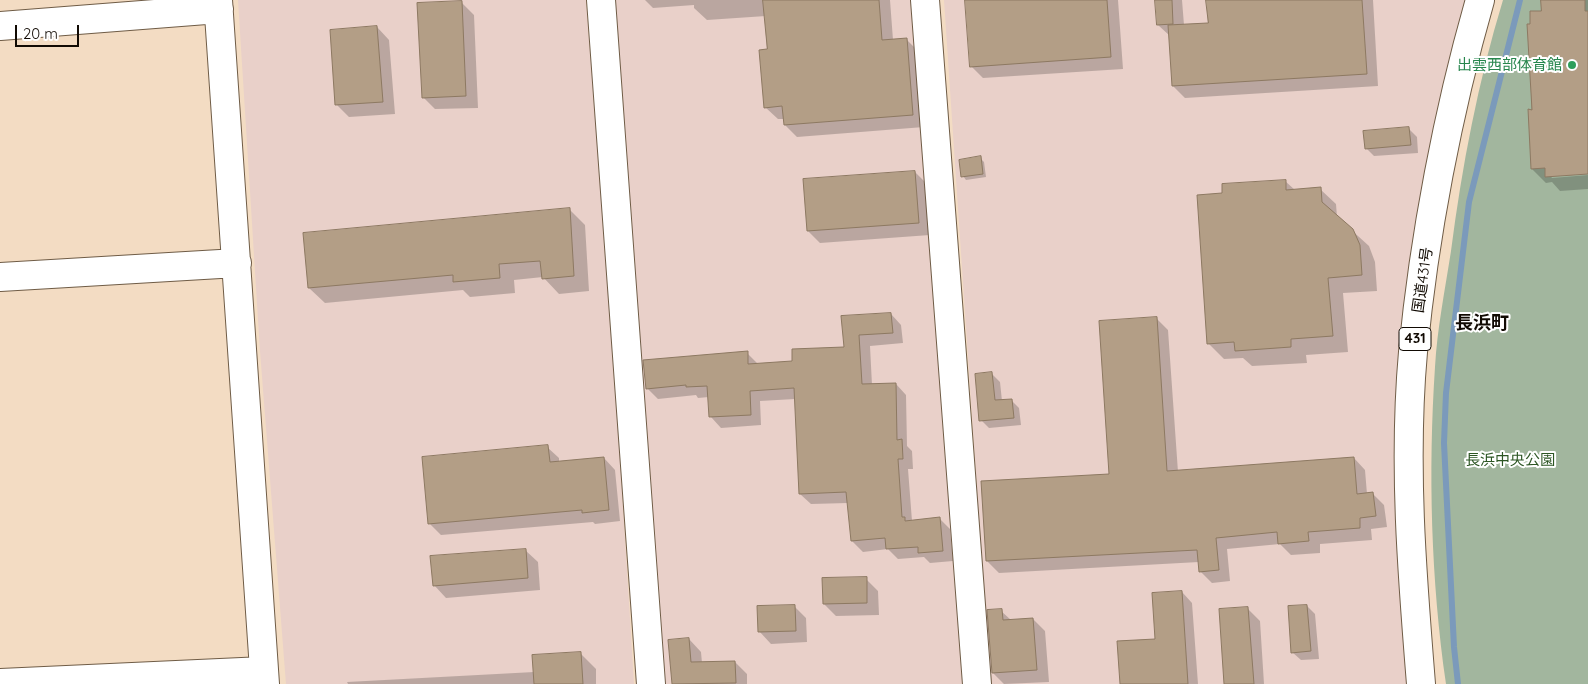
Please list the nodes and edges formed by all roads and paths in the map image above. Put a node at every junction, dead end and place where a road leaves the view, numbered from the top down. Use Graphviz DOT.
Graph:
graph roads {
  1 [pos="601,0"];
  2 [pos="925,0"];
  3 [pos="1480,0"];
  4 [pos="218,5"];
  5 [pos="0,26"];
  6 [pos="237,262"];
  7 [pos="0,276"];
  8 [pos="264,677"];
  9 [pos="0,683"];
  10 [pos="651,684"];
  11 [pos="977,684"];
  12 [pos="1421,684"];
  1 -- 10 [label="main road"];
  2 -- 11 [label="main road"];
  3 -- 12 [label="main road, 国道431号 / 431"];
  4 -- 5 [label="main road"];
  4 -- 6 [label="main road"];
  6 -- 7 [label="main road"];
  6 -- 8 [label="main road"];
  8 -- 9 [label="main road"];
}
